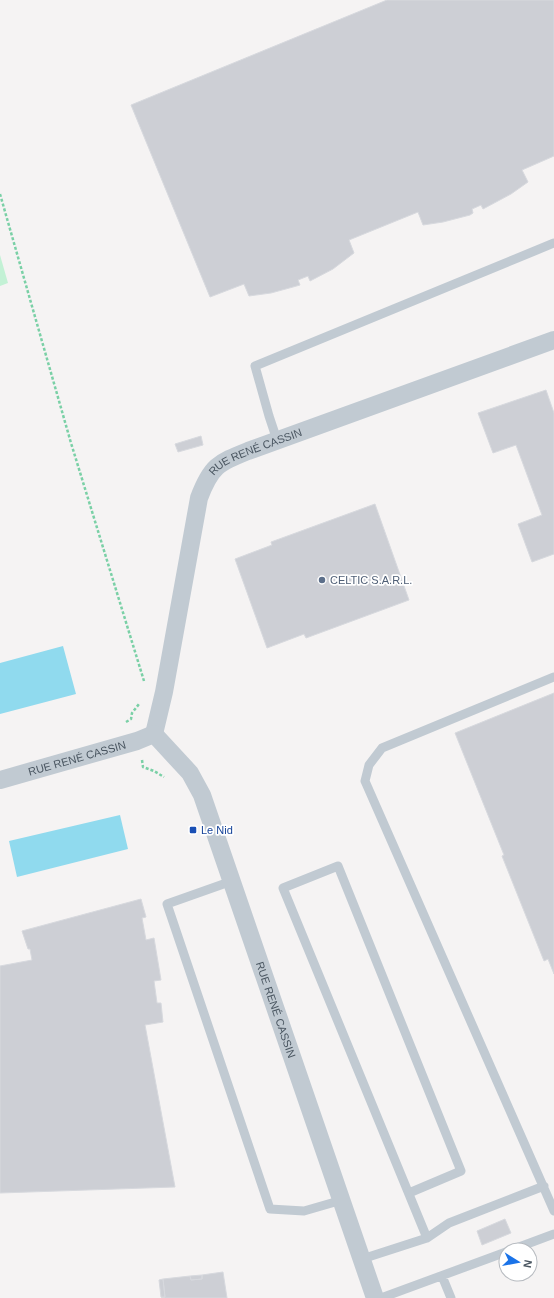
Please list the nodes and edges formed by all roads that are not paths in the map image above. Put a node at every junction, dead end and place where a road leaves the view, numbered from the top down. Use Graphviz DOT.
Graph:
graph roads {
  1 [pos="554,242"];
  2 [pos="554,340"];
  3 [pos="277,440"];
  4 [pos="554,677"];
  5 [pos="154,734"];
  6 [pos="0,780"];
  7 [pos="232,881"];
  8 [pos="544,1186"];
  9 [pos="409,1193"];
  10 [pos="342,1200"];
  11 [pos="554,1211"];
  12 [pos="554,1234"];
  13 [pos="427,1238"];
  14 [pos="533,1242"];
  15 [pos="498,1255"];
  16 [pos="362,1259"];
  17 [pos="442,1276"];
  18 [pos="375,1298"];
  19 [pos="381,1298"];
  20 [pos="451,1298"];
  1 -- 3 [label="lane"];
  2 -- 3 [label="street, RUE RENÉ CASSIN"];
  3 -- 5 [label="street, RUE RENÉ CASSIN"];
  4 -- 8 [label="lane"];
  5 -- 6 [label="street, RUE RENÉ CASSIN"];
  5 -- 7 [label="street, RUE RENÉ CASSIN"];
  7 -- 10 [label="street, RUE RENÉ CASSIN"];
  7 -- 10 [label="lane"];
  8 -- 11 [label="lane"];
  8 -- 13 [label="lane"];
  9 -- 9 [label="lane"];
  9 -- 13 [label="lane"];
  10 -- 16 [label="street, RUE RENÉ CASSIN"];
  12 -- 14 [label="lane"];
  13 -- 16 [label="lane"];
  15 -- 17 [label="lane"];
  16 -- 18 [label="street, RUE RENÉ CASSIN"];
  17 -- 19 [label="lane"];
  17 -- 20 [label="lane"];
}
